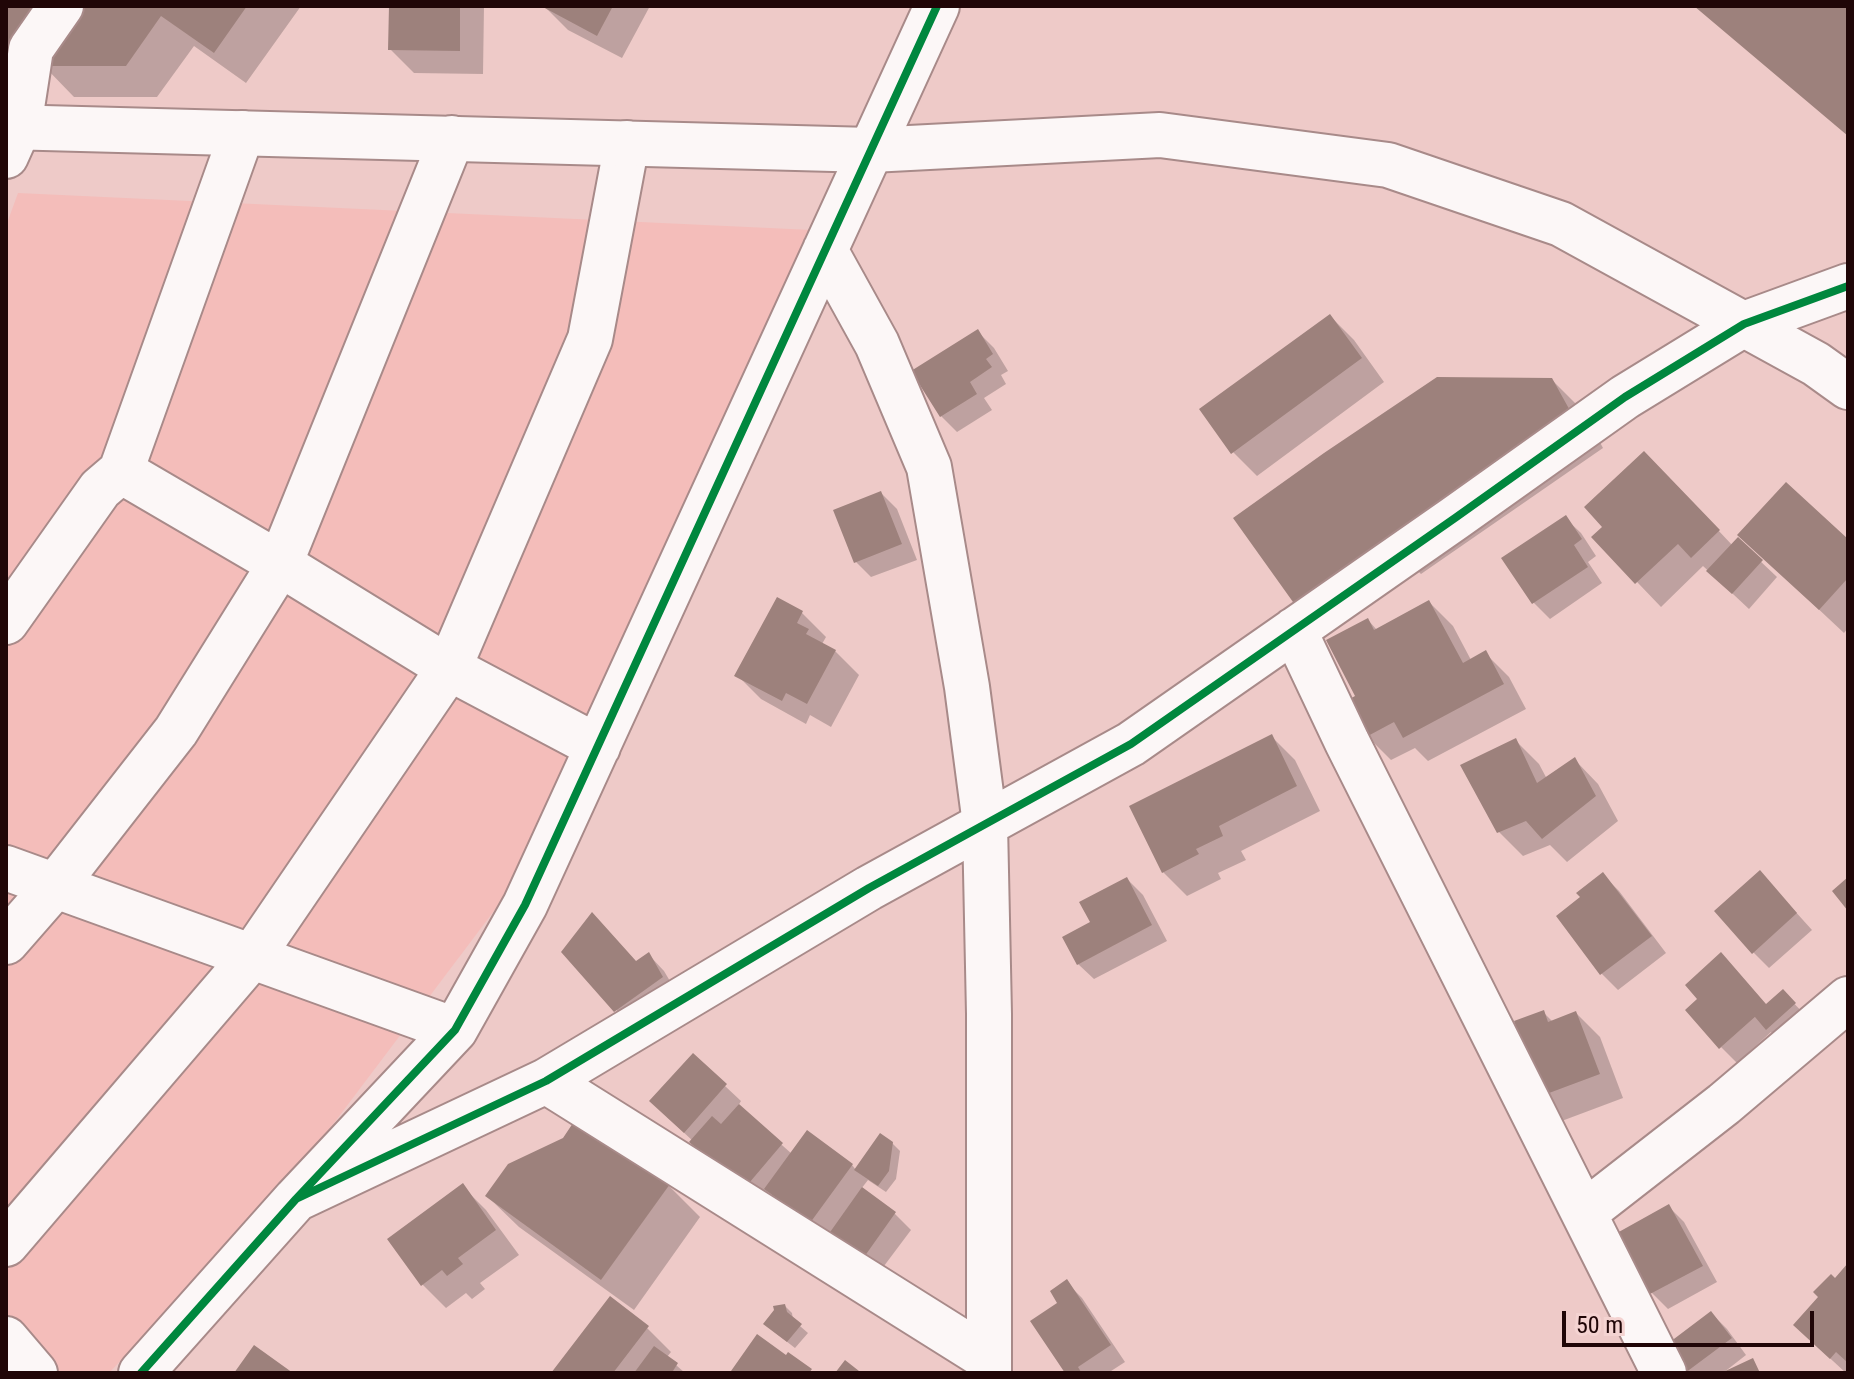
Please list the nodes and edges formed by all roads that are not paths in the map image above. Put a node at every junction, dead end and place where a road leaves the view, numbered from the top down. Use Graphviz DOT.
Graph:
graph roads {
  1 [pos="61,6"];
  2 [pos="937,6"];
  3 [pos="242,133"];
  4 [pos="10,137"];
  5 [pos="452,138"];
  6 [pos="627,143"];
  7 [pos="871,150"];
  8 [pos="825,250"];
  9 [pos="1848,286"];
  10 [pos="1744,324"];
  11 [pos="1848,387"];
  12 [pos="121,471"];
  13 [pos="280,564"];
  14 [pos="6,622"];
  15 [pos="1294,630"];
  16 [pos="449,668"];
  17 [pos="598,747"];
  18 [pos="985,824"];
  19 [pos="6,868"];
  20 [pos="55,886"];
  21 [pos="6,942"];
  22 [pos="251,958"];
  23 [pos="1848,999"];
  24 [pos="455,1030"];
  25 [pos="546,1081"];
  26 [pos="296,1199"];
  27 [pos="1584,1213"];
  28 [pos="6,1244"];
  29 [pos="6,1339"];
  30 [pos="989,1366"];
  31 [pos="35,1373"];
  32 [pos="141,1373"];
  33 [pos="1664,1373"];
  1 -- 4 [label="street"];
  2 -- 7 [label="street"];
  3 -- 4 [label="street"];
  3 -- 5 [label="street"];
  3 -- 12 [label="street"];
  5 -- 6 [label="street"];
  5 -- 13 [label="street"];
  6 -- 7 [label="street"];
  6 -- 16 [label="street"];
  7 -- 8 [label="street"];
  7 -- 10 [label="street"];
  8 -- 17 [label="street"];
  8 -- 18 [label="street"];
  9 -- 10 [label="street"];
  10 -- 11 [label="street"];
  10 -- 15 [label="street"];
  12 -- 13 [label="street"];
  12 -- 14 [label="street"];
  13 -- 16 [label="street"];
  13 -- 20 [label="street"];
  15 -- 18 [label="street"];
  15 -- 27 [label="street"];
  16 -- 17 [label="street"];
  16 -- 22 [label="street"];
  17 -- 24 [label="street"];
  18 -- 25 [label="street"];
  18 -- 30 [label="street"];
  19 -- 20 [label="street"];
  20 -- 21 [label="street"];
  20 -- 22 [label="street"];
  22 -- 24 [label="street"];
  22 -- 28 [label="street"];
  23 -- 27 [label="street"];
  24 -- 26 [label="street"];
  25 -- 26 [label="street"];
  25 -- 30 [label="street"];
  26 -- 32 [label="street"];
  27 -- 33 [label="street"];
  29 -- 31 [label="street"];
}
